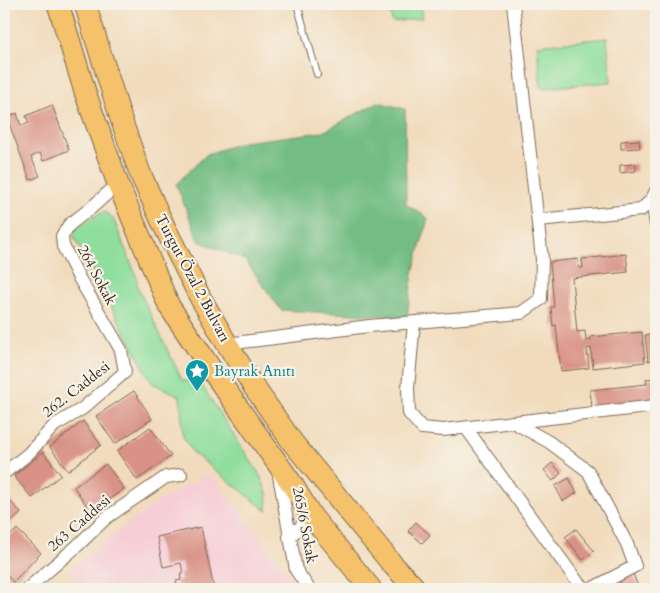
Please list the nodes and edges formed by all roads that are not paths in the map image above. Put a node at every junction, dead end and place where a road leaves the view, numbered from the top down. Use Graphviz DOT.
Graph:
graph roads {
  1 [pos="58,4"];
  2 [pos="85,4"];
  3 [pos="297,4"];
  4 [pos="513,4"];
  5 [pos="317,74"];
  6 [pos="118,184"];
  7 [pos="654,195"];
  8 [pos="538,220"];
  9 [pos="656,225"];
  10 [pos="414,322"];
  11 [pos="227,344"];
  12 [pos="124,372"];
  13 [pos="656,406"];
  14 [pos="513,422"];
  15 [pos="466,428"];
  16 [pos="277,463"];
  17 [pos="4,474"];
  18 [pos="181,475"];
  19 [pos="312,517"];
  20 [pos="289,537"];
  21 [pos="28,589"];
  22 [pos="309,589"];
  23 [pos="371,589"];
  24 [pos="416,589"];
  25 [pos="588,589"];
  26 [pos="592,589"];
  1 -- 6 [label="highway, Turgut Özal 2 Bulvarı"];
  2 -- 11 [label="highway, Turgut Özal 2 Bulvarı"];
  3 -- 5 [label="lane"];
  4 -- 8 [label="street"];
  6 -- 12 [label="street, 264 Sokak"];
  6 -- 16 [label="highway, Turgut Özal 2 Bulvarı"];
  7 -- 8 [label="street"];
  7 -- 9 [label="street"];
  8 -- 10 [label="street"];
  10 -- 11 [label="street"];
  10 -- 15 [label="street"];
  11 -- 24 [label="highway, Turgut Özal 2 Bulvarı"];
  12 -- 17 [label="street, 262. Caddesi"];
  13 -- 14 [label="street"];
  14 -- 15 [label="street"];
  14 -- 26 [label="street"];
  15 -- 25 [label="street"];
  16 -- 19 [label="highway, Turgut Özal 2 Bulvarı"];
  16 -- 20 [label="street, 265/6 Sokak"];
  18 -- 21 [label="street, 263 Caddesi"];
  19 -- 20 [label="street"];
  19 -- 23 [label="highway, Turgut Özal 2 Bulvarı"];
  20 -- 22 [label="street, 265/6 Sokak"];
}
